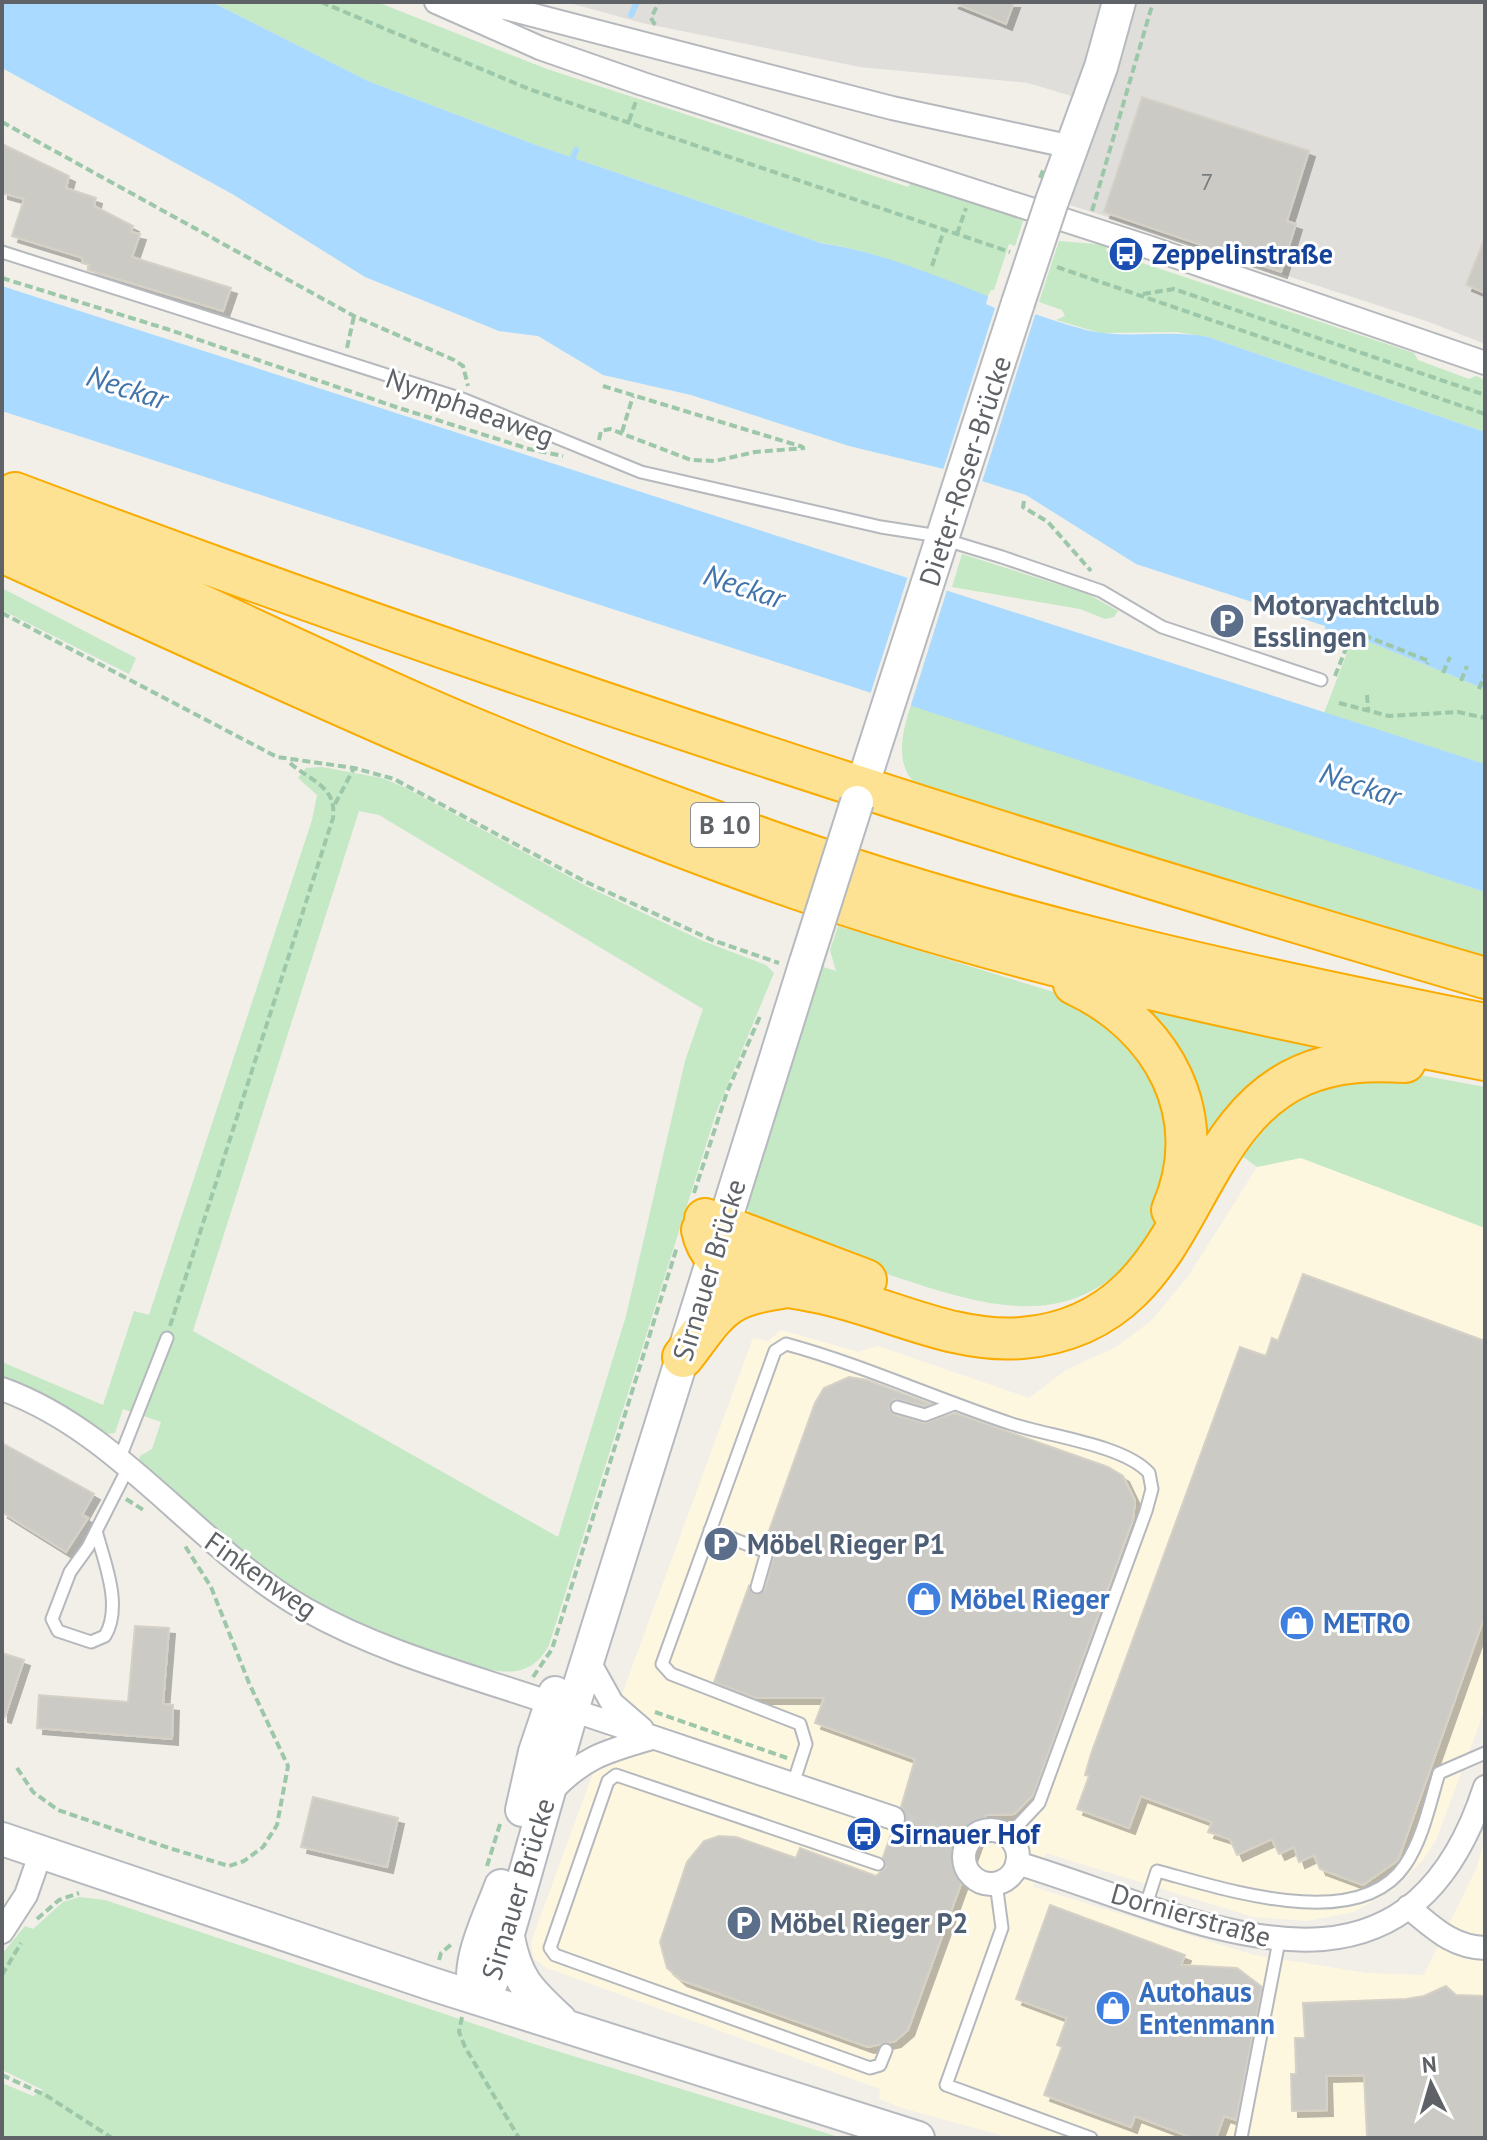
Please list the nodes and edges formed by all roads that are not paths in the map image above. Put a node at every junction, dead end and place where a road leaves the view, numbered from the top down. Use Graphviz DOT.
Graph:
graph roads {
  1 [pos="1119,2"];
  2 [pos="442,4"];
  3 [pos="1072,147"];
  4 [pos="2,252"];
  5 [pos="1485,363"];
  6 [pos="2,488"];
  7 [pos="2,514"];
  8 [pos="953,542"];
  9 [pos="2,552"];
  10 [pos="1321,680"];
  11 [pos="877,741"];
  12 [pos="860,793"];
  13 [pos="1011,954"];
  14 [pos="1485,978"];
  15 [pos="1485,1024"];
  16 [pos="1485,1061"];
  17 [pos="702,1230"];
  18 [pos="793,1287"];
  19 [pos="167,1338"];
  20 [pos="683,1357"];
  21 [pos="2,1389"];
  22 [pos="954,1404"];
  23 [pos="897,1407"];
  24 [pos="123,1464"];
  25 [pos="710,1530"];
  26 [pos="96,1531"];
  27 [pos="757,1587"];
  28 [pos="570,1654"];
  29 [pos="551,1703"];
  30 [pos="652,1738"];
  31 [pos="1485,1753"];
  32 [pos="793,1784"];
  33 [pos="1485,1787"];
  34 [pos="547,1797"];
  35 [pos="893,1818"];
  36 [pos="1008,1836"];
  37 [pos="2,1839"];
  38 [pos="41,1852"];
  39 [pos="1017,1863"];
  40 [pos="878,1864"];
  41 [pos="996,1883"];
  42 [pos="1146,1905"];
  43 [pos="1408,1907"];
  44 [pos="2,1932"];
  45 [pos="483,1934"];
  46 [pos="1279,1941"];
  47 [pos="1485,1948"];
  48 [pos="422,1973"];
  49 [pos="469,2007"];
  50 [pos="568,2028"];
  51 [pos="886,2050"];
  52 [pos="918,2138"];
  53 [pos="1091,2138"];
  54 [pos="1241,2138"];
  1 -- 3 [label="main road"];
  2 -- 3 [label="street"];
  2 -- 5 [label="street"];
  3 -- 8 [label="main road, Dieter-Roser-Brücke, bridge"];
  4 -- 8 [label="lane, Nymphaeaweg"];
  6 -- 12 [label="highway"];
  7 -- 15 [label="highway, B 10"];
  8 -- 10 [label="lane, Nymphaeaweg"];
  8 -- 11 [label="main road, Dieter-Roser-Brücke"];
  9 -- 13 [label="highway, B 10"];
  11 -- 12 [label="main road, Sirnauer Brücke"];
  12 -- 14 [label="highway"];
  12 -- 17 [label="main road, Sirnauer Brücke, bridge"];
  13 -- 16 [label="highway, B 10"];
  13 -- 17 [label="highway"];
  16 -- 18 [label="highway"];
  17 -- 18 [label="highway"];
  17 -- 20 [label="main road, Sirnauer Brücke"];
  17 -- 28 [label="main road, Sirnauer Brücke"];
  18 -- 20 [label="highway"];
  19 -- 24 [label="lane"];
  20 -- 28 [label="main road, Sirnauer Brücke"];
  21 -- 24 [label="street, Finkenweg"];
  22 -- 23 [label="lane"];
  22 -- 25 [label="lane"];
  22 -- 36 [label="lane"];
  24 -- 26 [label="lane"];
  24 -- 29 [label="street, Finkenweg"];
  25 -- 27 [label="lane"];
  25 -- 32 [label="lane"];
  26 -- 26 [label="lane"];
  28 -- 29 [label="main road, Sirnauer Brücke"];
  28 -- 30 [label="street"];
  29 -- 30 [label="street"];
  29 -- 34 [label="main road, Sirnauer Brücke"];
  29 -- 45 [label="main road, Sirnauer Brücke"];
  30 -- 32 [label="street"];
  30 -- 34 [label="street"];
  31 -- 42 [label="lane"];
  32 -- 35 [label="street"];
  33 -- 43 [label="street, Dornierstraße"];
  34 -- 45 [label="main road, Sirnauer Brücke"];
  36 -- 39 [label="street"];
  36 -- 41 [label="street"];
  37 -- 38 [label="main road"];
  38 -- 44 [label="street"];
  38 -- 48 [label="main road"];
  39 -- 41 [label="street"];
  39 -- 42 [label="street, Dornierstraße"];
  40 -- 51 [label="lane"];
  41 -- 53 [label="lane"];
  42 -- 46 [label="street, Dornierstraße"];
  43 -- 46 [label="street, Dornierstraße"];
  43 -- 47 [label="street"];
  45 -- 48 [label="main road"];
  45 -- 49 [label="main road, Sirnauer Brücke"];
  45 -- 50 [label="main road"];
  46 -- 54 [label="lane"];
  48 -- 49 [label="main road"];
  49 -- 50 [label="main road"];
  50 -- 52 [label="main road"];
}
